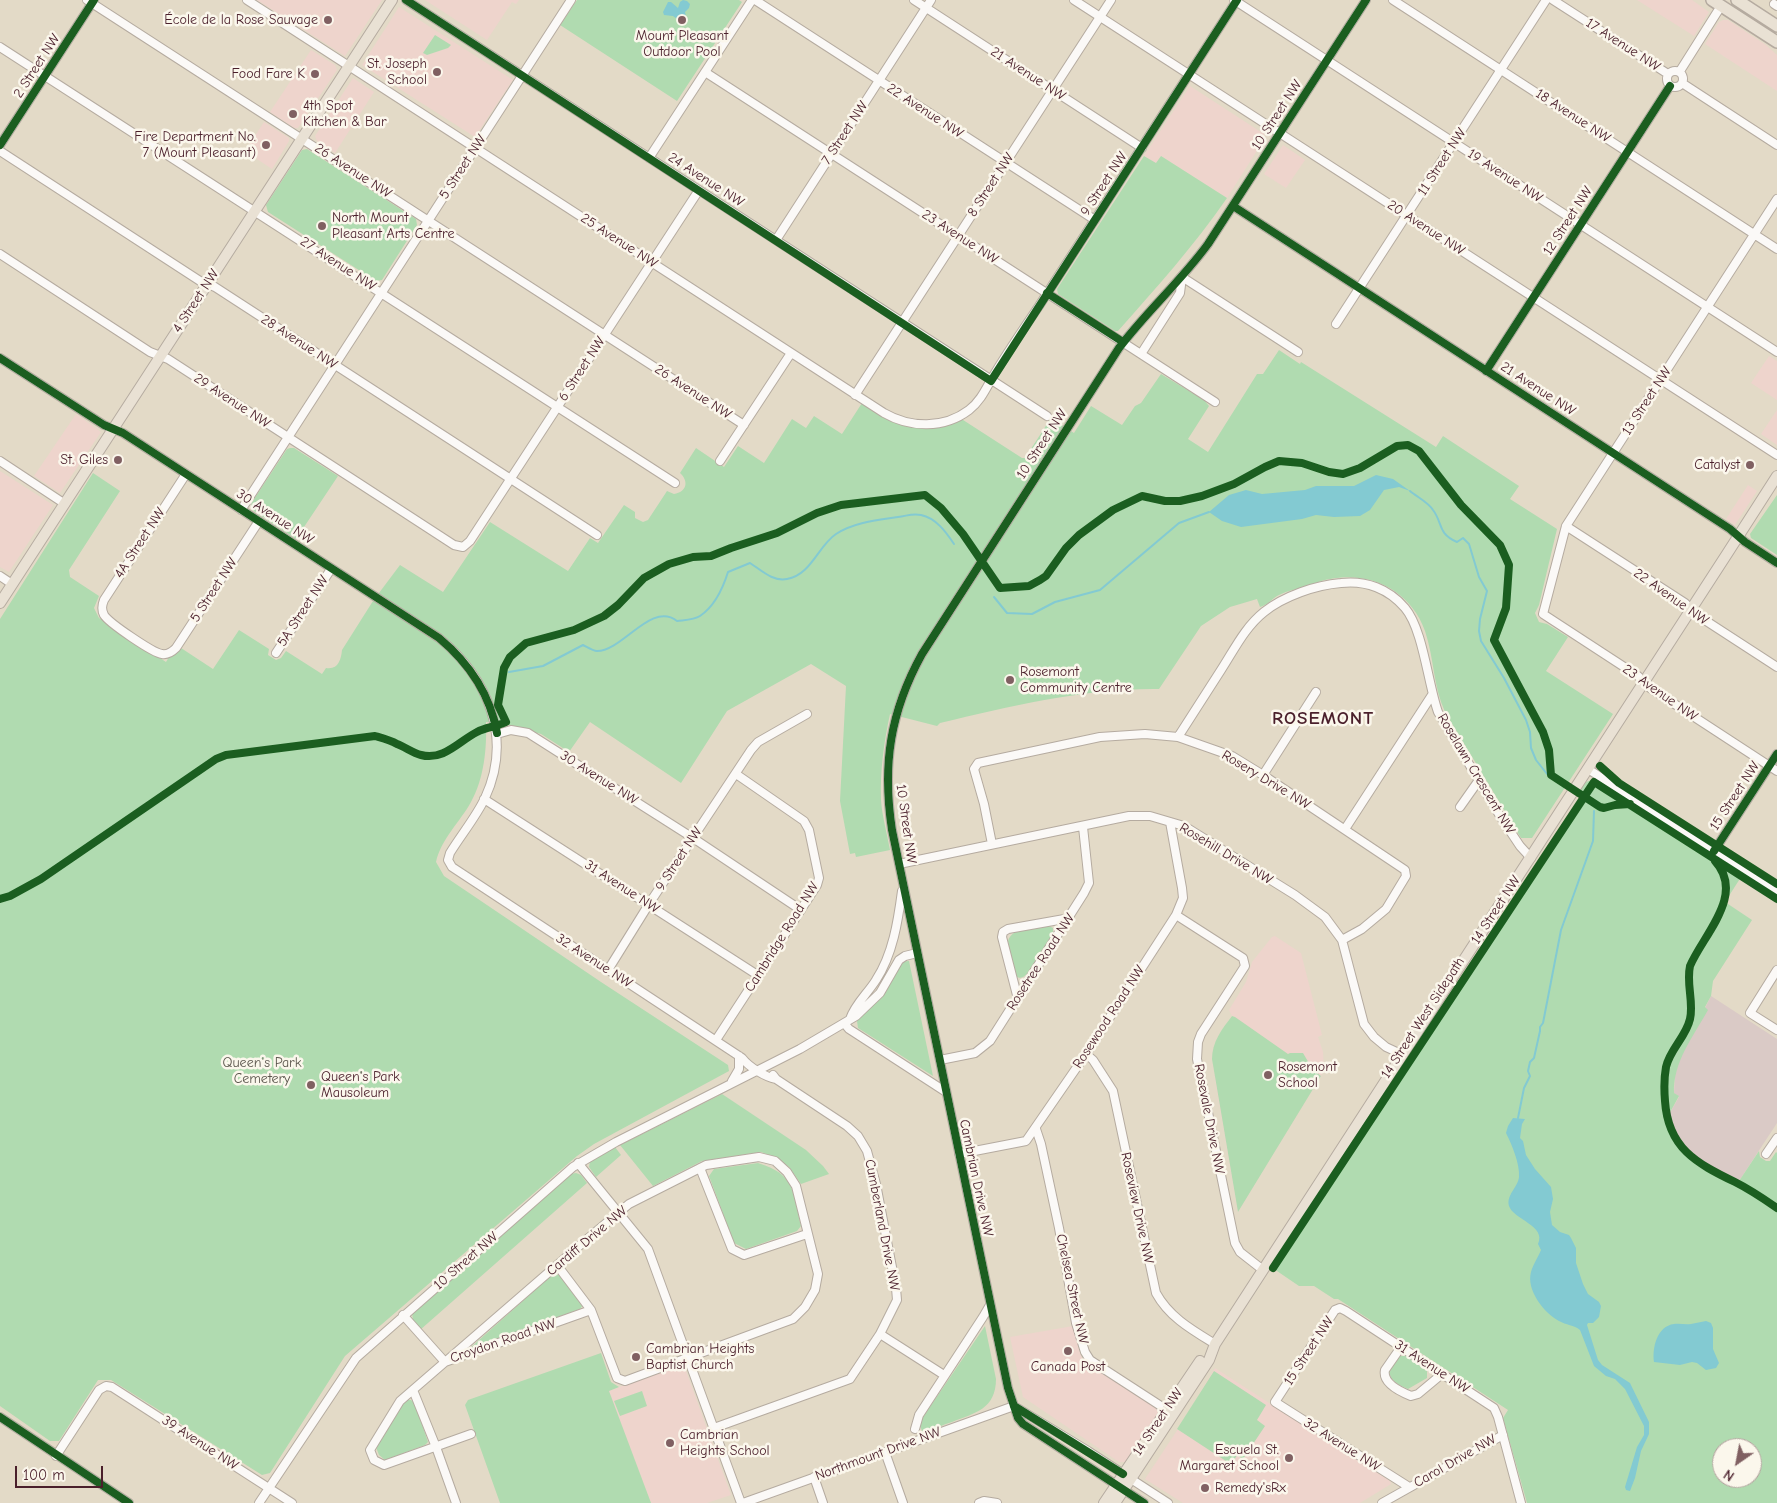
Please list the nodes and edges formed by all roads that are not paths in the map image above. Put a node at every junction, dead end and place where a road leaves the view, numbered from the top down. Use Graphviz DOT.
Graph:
graph roads {
  1 [pos="246,0"];
  2 [pos="392,0"];
  3 [pos="406,0"];
  4 [pos="571,0"];
  5 [pos="754,0"];
  6 [pos="914,0"];
  7 [pos="931,0"];
  8 [pos="1074,0"];
  9 [pos="1111,0"];
  10 [pos="1236,0"];
  11 [pos="1366,0"];
  12 [pos="1393,0"];
  13 [pos="1546,0"];
  14 [pos="1553,0"];
  15 [pos="1737,0"];
  16 [pos="91,1"];
  17 [pos="1717,3"];
  18 [pos="926,8"];
  19 [pos="1100,17"];
  20 [pos="1777,26"];
  21 [pos="1777,42"];
  22 [pos="0,47"];
  23 [pos="1327,60"];
  24 [pos="349,66"];
  25 [pos="1501,70"];
  26 [pos="1680,71"];
  27 [pos="705,72"];
  28 [pos="1189,74"];
  29 [pos="1668,74"];
  30 [pos="45,76"];
  31 [pos="523,76"];
  32 [pos="878,81"];
  33 [pos="1682,83"];
  34 [pos="1670,86"];
  35 [pos="1053,90"];
  36 [pos="1280,134"];
  37 [pos="302,139"];
  38 [pos="1454,143"];
  39 [pos="0,145"];
  40 [pos="1777,145"];
  41 [pos="476,148"];
  42 [pos="1142,148"];
  43 [pos="0,151"];
  44 [pos="1628,152"];
  45 [pos="832,154"];
  46 [pos="649,158"];
  47 [pos="1005,163"];
  48 [pos="699,190"];
  49 [pos="1777,199"];
  50 [pos="1233,206"];
  51 [pos="254,212"];
  52 [pos="1407,216"];
  53 [pos="429,220"];
  54 [pos="1095,220"];
  55 [pos="1580,224"];
  56 [pos="1754,234"];
  57 [pos="958,236"];
  58 [pos="776,240"];
  59 [pos="1777,249"];
  60 [pos="0,254"];
  61 [pos="651,262"];
  62 [pos="1182,277"];
  63 [pos="208,284"];
  64 [pos="1360,289"];
  65 [pos="382,292"];
  66 [pos="1047,293"];
  67 [pos="1533,298"];
  68 [pos="1707,307"];
  69 [pos="902,323"];
  70 [pos="1336,324"];
  71 [pos="605,335"];
  72 [pos="1123,342"];
  73 [pos="1298,352"];
  74 [pos="1777,352"];
  75 [pos="791,353"];
  76 [pos="1141,354"];
  77 [pos="161,356"];
  78 [pos="0,358"];
  79 [pos="334,365"];
  80 [pos="1486,371"];
  81 [pos="991,380"];
  82 [pos="1660,380"];
  83 [pos="855,395"];
  84 [pos="1214,402"];
  85 [pos="558,407"];
  86 [pos="1047,416"];
  87 [pos="744,425"];
  88 [pos="113,429"];
  89 [pos="288,437"];
  90 [pos="1613,453"];
  91 [pos="1777,455"];
  92 [pos="0,461"];
  93 [pos="720,461"];
  94 [pos="186,474"];
  95 [pos="1777,476"];
  96 [pos="510,479"];
  97 [pos="675,483"];
  98 [pos="65,504"];
  99 [pos="241,510"];
  100 [pos="259,521"];
  101 [pos="1566,526"];
  102 [pos="597,535"];
  103 [pos="1738,537"];
  104 [pos="463,546"];
  105 [pos="1777,563"];
  106 [pos="331,569"];
  107 [pos="0,576"];
  108 [pos="12,584"];
  109 [pos="0,602"];
  110 [pos="1691,609"];
  111 [pos="1543,614"];
  112 [pos="276,653"];
  113 [pos="165,654"];
  114 [pos="1777,667"];
  115 [pos="1644,682"];
  116 [pos="1316,692"];
  117 [pos="1432,694"];
  118 [pos="807,714"];
  119 [pos="497,734"];
  120 [pos="1178,737"];
  121 [pos="1777,754"];
  122 [pos="1770,766"];
  123 [pos="1588,769"];
  124 [pos="1777,771"];
  125 [pos="736,774"];
  126 [pos="1263,775"];
  127 [pos="1479,780"];
  128 [pos="484,799"];
  129 [pos="1460,807"];
  130 [pos="1170,822"];
  131 [pos="1082,827"];
  132 [pos="1345,829"];
  133 [pos="693,838"];
  134 [pos="992,844"];
  135 [pos="1714,851"];
  136 [pos="1530,858"];
  137 [pos="899,864"];
  138 [pos="903,883"];
  139 [pos="1777,892"];
  140 [pos="649,904"];
  141 [pos="801,910"];
  142 [pos="1176,915"];
  143 [pos="1070,918"];
  144 [pos="1342,940"];
  145 [pos="917,953"];
  146 [pos="608,970"];
  147 [pos="1777,970"];
  148 [pos="759,976"];
  149 [pos="1018,999"];
  150 [pos="847,1021"];
  151 [pos="1777,1030"];
  152 [pos="716,1040"];
  153 [pos="1086,1054"];
  154 [pos="1401,1054"];
  155 [pos="741,1057"];
  156 [pos="782,1058"];
  157 [pos="940,1060"];
  158 [pos="760,1069"];
  159 [pos="777,1080"];
  160 [pos="731,1083"];
  161 [pos="946,1092"];
  162 [pos="1036,1129"];
  163 [pos="1777,1138"];
  164 [pos="959,1154"];
  165 [pos="1766,1154"];
  166 [pos="578,1163"];
  167 [pos="700,1168"];
  168 [pos="619,1212"];
  169 [pos="807,1234"];
  170 [pos="557,1265"];
  171 [pos="1263,1270"];
  172 [pos="990,1305"];
  173 [pos="591,1310"];
  174 [pos="1346,1311"];
  175 [pos="403,1315"];
  176 [pos="880,1334"];
  177 [pos="1215,1344"];
  178 [pos="1401,1347"];
  179 [pos="689,1358"];
  180 [pos="445,1362"];
  181 [pos="1442,1374"];
  182 [pos="944,1375"];
  183 [pos="413,1390"];
  184 [pos="1275,1402"];
  185 [pos="1014,1406"];
  186 [pos="1167,1410"];
  187 [pos="0,1416"];
  188 [pos="714,1428"];
  189 [pos="915,1429"];
  190 [pos="471,1434"];
  191 [pos="1503,1434"];
  192 [pos="436,1447"];
  193 [pos="885,1452"];
  194 [pos="56,1456"];
  195 [pos="1127,1476"];
  196 [pos="814,1477"];
  197 [pos="1120,1487"];
  198 [pos="1409,1487"];
  199 [pos="269,1488"];
  200 [pos="983,1502"];
  201 [pos="129,1503"];
  202 [pos="259,1503"];
  203 [pos="292,1503"];
  204 [pos="456,1503"];
  205 [pos="742,1503"];
  206 [pos="823,1503"];
  207 [pos="903,1503"];
  208 [pos="997,1503"];
  209 [pos="1104,1503"];
  210 [pos="1115,1503"];
  211 [pos="1144,1503"];
  212 [pos="1168,1503"];
  213 [pos="1382,1503"];
  214 [pos="1522,1503"];
  1 -- 24 [label="street, 25 Avenue NW"];
  2 -- 24 [label="main road, 4 Street NW"];
  3 -- 31 [label="street, 24 Avenue NW"];
  4 -- 31 [label="street, 5 Street NW"];
  5 -- 27 [label="street"];
  5 -- 32 [label="street, 22 Avenue NW"];
  6 -- 18 [label="street, 21 Avenue NW"];
  7 -- 18 [label="street, 7 Street NW"];
  8 -- 19 [label="street, 20 Avenue NW"];
  9 -- 19 [label="street, 8 Street NW"];
  10 -- 23 [label="street, 19 Avenue NW"];
  10 -- 28 [label="street, 9 Street NW"];
  11 -- 23 [label="street, 10 Street NW"];
  12 -- 25 [label="street, 18 Avenue NW"];
  13 -- 25 [label="street, 11 Street NW"];
  14 -- 29 [label="street, 17 Avenue NW"];
  15 -- 20 [label="highway"];
  16 -- 30 [label="street, 2 Street NW"];
  16 -- 37 [label="street, 26 Avenue NW"];
  17 -- 21 [label="highway"];
  17 -- 26 [label="street"];
  18 -- 32 [label="street, 7 Street NW"];
  18 -- 35 [label="street, 21 Avenue NW"];
  19 -- 28 [label="street, 20 Avenue NW"];
  19 -- 35 [label="street, 8 Street NW"];
  22 -- 30 [label="street, 27 Avenue NW"];
  23 -- 36 [label="street, 10 Street NW"];
  23 -- 38 [label="street, 19 Avenue NW"];
  24 -- 37 [label="main road, 4 Street NW"];
  24 -- 41 [label="street, 25 Avenue NW"];
  25 -- 38 [label="street, 11 Street NW"];
  25 -- 44 [label="street, 18 Avenue NW"];
  26 -- 29 [label="street"];
  26 -- 33 [label="street"];
  27 -- 45 [label="street, 23 Avenue NW"];
  27 -- 46 [label="street"];
  28 -- 36 [label="street, 20 Avenue NW"];
  28 -- 42 [label="street, 9 Street NW"];
  29 -- 34 [label="street"];
  30 -- 39 [label="street, 2 Street NW"];
  30 -- 51 [label="street, 27 Avenue NW"];
  31 -- 41 [label="street, 5 Street NW"];
  31 -- 46 [label="street, 24 Avenue NW"];
  32 -- 45 [label="street, 7 Street NW"];
  32 -- 47 [label="street, 22 Avenue NW"];
  33 -- 34 [label="street"];
  33 -- 40 [label="street"];
  34 -- 44 [label="street, 12 Street NW"];
  35 -- 42 [label="street, 21 Avenue NW"];
  35 -- 47 [label="street, 8 Street NW"];
  36 -- 50 [label="street, 10 Street NW"];
  36 -- 52 [label="street, 20 Avenue NW"];
  37 -- 51 [label="main road, 4 Street NW"];
  37 -- 53 [label="street, 26 Avenue NW"];
  38 -- 52 [label="street, 11 Street NW"];
  38 -- 55 [label="street, 19 Avenue NW"];
  41 -- 53 [label="street, 5 Street NW"];
  41 -- 61 [label="street, 25 Avenue NW"];
  42 -- 54 [label="street, 9 Street NW"];
  43 -- 63 [label="street, 28 Avenue NW"];
  44 -- 55 [label="street, 12 Street NW"];
  44 -- 56 [label="street, 18 Avenue NW"];
  45 -- 57 [label="street, 23 Avenue NW"];
  45 -- 58 [label="street, 7 Street NW"];
  46 -- 48 [label="street, 24 Avenue NW"];
  47 -- 54 [label="street, 22 Avenue NW"];
  47 -- 57 [label="street, 8 Street NW"];
  48 -- 58 [label="street, 24 Avenue NW"];
  48 -- 61 [label="street, 6 Street NW"];
  49 -- 56 [label="street, 13 Street NW"];
  50 -- 62 [label="street, 10 Street NW"];
  50 -- 64 [label="street, 21 Avenue NW"];
  51 -- 63 [label="main road, 4 Street NW"];
  51 -- 65 [label="street, 27 Avenue NW"];
  52 -- 64 [label="street, 11 Street NW"];
  52 -- 67 [label="street, 20 Avenue NW"];
  53 -- 65 [label="street, 5 Street NW"];
  53 -- 71 [label="street, 26 Avenue NW"];
  54 -- 66 [label="street, 9 Street NW"];
  55 -- 67 [label="street, 12 Street NW"];
  55 -- 68 [label="street, 19 Avenue NW"];
  56 -- 59 [label="street, 18 Avenue NW"];
  56 -- 68 [label="street, 13 Street NW"];
  57 -- 66 [label="street, 23 Avenue NW"];
  57 -- 69 [label="street, 8 Street NW"];
  58 -- 69 [label="street, 24 Avenue NW"];
  60 -- 77 [label="street, 29 Avenue NW"];
  61 -- 71 [label="street, 6 Street NW"];
  61 -- 75 [label="street, 25 Avenue NW"];
  62 -- 72 [label="street, 10 Street NW"];
  62 -- 73 [label="street"];
  62 -- 76 [label="street, 10 Street NW"];
  63 -- 77 [label="main road, 4 Street NW"];
  63 -- 79 [label="street, 28 Avenue NW"];
  64 -- 70 [label="street, 11 Street NW"];
  64 -- 80 [label="street, 21 Avenue NW"];
  65 -- 79 [label="street, 5 Street NW"];
  65 -- 85 [label="street, 27 Avenue NW"];
  66 -- 72 [label="street, 23 Avenue NW"];
  66 -- 81 [label="street, 9 Street NW"];
  67 -- 80 [label="street, 12 Street NW"];
  67 -- 82 [label="street, 20 Avenue NW"];
  68 -- 74 [label="street, 19 Avenue NW"];
  68 -- 82 [label="street, 13 Street NW"];
  69 -- 81 [label="street, 24 Avenue NW"];
  69 -- 83 [label="street, 8 Street NW"];
  71 -- 85 [label="street, 6 Street NW"];
  71 -- 87 [label="street, 26 Avenue NW"];
  72 -- 76 [label="street, 23 Avenue NW"];
  72 -- 137 [label="street, 10 Street NW"];
  75 -- 83 [label="street, 25 Avenue NW"];
  75 -- 87 [label="street"];
  76 -- 84 [label="street, 23 Avenue NW"];
  77 -- 88 [label="main road, 4 Street NW"];
  77 -- 89 [label="street, 29 Avenue NW"];
  78 -- 88 [label="street, 30 Avenue NW"];
  79 -- 89 [label="street, 5 Street NW"];
  79 -- 96 [label="street, 28 Avenue NW"];
  80 -- 90 [label="street, 21 Avenue NW"];
  81 -- 83 [label="street, 25 Avenue NW"];
  81 -- 86 [label="street, 24 Avenue NW"];
  82 -- 90 [label="street, 13 Street NW"];
  82 -- 91 [label="street, 20 Avenue NW"];
  85 -- 96 [label="street, 6 Street NW"];
  85 -- 97 [label="street, 27 Avenue NW"];
  87 -- 93 [label="street"];
  88 -- 94 [label="street, 30 Avenue NW"];
  88 -- 98 [label="main road, 4 Street NW"];
  89 -- 99 [label="street, 5 Street NW"];
  89 -- 104 [label="street, 29 Avenue NW"];
  90 -- 101 [label="street, 13 Street NW"];
  90 -- 103 [label="street, 21 Avenue NW"];
  92 -- 98 [label="street"];
  94 -- 99 [label="street, 30 Avenue NW"];
  94 -- 113 [label="street, 4A Street NW"];
  95 -- 103 [label="main road, 14 Street NW"];
  96 -- 102 [label="street, 28 Avenue NW"];
  96 -- 104 [label="street, 6 Street NW"];
  98 -- 108 [label="main road, 4 Street NW"];
  99 -- 100 [label="street, 30 Avenue NW"];
  100 -- 106 [label="street, 30 Avenue NW"];
  100 -- 113 [label="street, 5 Street NW"];
  101 -- 110 [label="street, 22 Avenue NW"];
  101 -- 111 [label="street, 13 Street NW"];
  103 -- 105 [label="street, 21 Avenue NW"];
  103 -- 110 [label="main road, 14 Street NW"];
  106 -- 112 [label="street, 5A Street NW"];
  106 -- 119 [label="street, 30 Avenue NW"];
  107 -- 108 [label="street"];
  108 -- 109 [label="main road, 4 Street NW"];
  110 -- 114 [label="street, 22 Avenue NW"];
  110 -- 115 [label="main road, 14 Street NW"];
  111 -- 115 [label="street, 23 Avenue NW"];
  115 -- 122 [label="street, 23 Avenue NW"];
  115 -- 123 [label="main road, 14 Street NW"];
  116 -- 126 [label="street"];
  117 -- 120 [label="street, Roselawn Crescent NW"];
  117 -- 127 [label="street, Roselawn Crescent NW"];
  117 -- 132 [label="street"];
  118 -- 125 [label="street, 9 Street NW"];
  119 -- 128 [label="street"];
  119 -- 133 [label="street, 30 Avenue NW"];
  120 -- 126 [label="street, Rosery Drive NW"];
  120 -- 134 [label="street, Rosery Drive NW"];
  121 -- 122 [label="street, 15 Street NW"];
  122 -- 124 [label="street, 23 Avenue NW"];
  122 -- 135 [label="street, 15 Street NW"];
  123 -- 135 [label="street"];
  123 -- 136 [label="main road, 14 Street NW"];
  125 -- 133 [label="street, 9 Street NW"];
  125 -- 141 [label="street, Cambridge Road NW"];
  126 -- 132 [label="street, Rosery Drive NW"];
  127 -- 129 [label="street"];
  127 -- 136 [label="street, Roselawn Crescent NW"];
  128 -- 140 [label="street, 31 Avenue NW"];
  128 -- 146 [label="street, 32 Avenue NW"];
  130 -- 131 [label="street, Rosehill Drive NW"];
  130 -- 142 [label="street, Rosewood Road NW"];
  130 -- 144 [label="street, Rosehill Drive NW"];
  131 -- 134 [label="street, Rosehill Drive NW"];
  131 -- 143 [label="street, Rosetree Road NW"];
  132 -- 144 [label="street, Rosery Drive NW"];
  133 -- 140 [label="street, 9 Street NW"];
  133 -- 141 [label="street, 30 Avenue NW"];
  134 -- 137 [label="street, Rosehill Drive NW"];
  135 -- 139 [label="street"];
  136 -- 154 [label="main road, 14 Street NW"];
  137 -- 138 [label="street, 10 Street NW"];
  138 -- 145 [label="street, 10 Street NW"];
  138 -- 150 [label="street, 10 Street NW"];
  140 -- 146 [label="street, 9 Street NW"];
  140 -- 148 [label="street, 31 Avenue NW"];
  141 -- 148 [label="street, Cambridge Road NW"];
  142 -- 153 [label="street, Rosewood Road NW"];
  142 -- 171 [label="street, Rosevale Drive NW"];
  143 -- 149 [label="street, Rosetree Road NW"];
  143 -- 149 [label="street"];
  144 -- 154 [label="street, Rosehill Drive NW"];
  145 -- 150 [label="street, 10 Street NW"];
  145 -- 157 [label="street, Cambrian Drive NW"];
  146 -- 152 [label="street, 32 Avenue NW"];
  147 -- 151 [label="street"];
  148 -- 152 [label="street, Cambridge Road NW"];
  149 -- 157 [label="street, Rosetree Road NW"];
  150 -- 156 [label="street, 10 Street NW"];
  150 -- 161 [label="street"];
  152 -- 155 [label="street, 32 Avenue NW"];
  153 -- 162 [label="street, Rosewood Road NW"];
  153 -- 177 [label="street, Roseview Drive NW"];
  154 -- 171 [label="main road, 14 Street NW"];
  155 -- 158 [label="street, 32 Avenue NW"];
  155 -- 160 [label="street"];
  156 -- 158 [label="street, 10 Street NW"];
  156 -- 159 [label="street"];
  157 -- 161 [label="street, Cambrian Drive NW"];
  158 -- 159 [label="street, Cumberland Drive NW"];
  158 -- 160 [label="street, 10 Street NW"];
  159 -- 176 [label="street, Cumberland Drive NW"];
  160 -- 166 [label="street, 10 Street NW"];
  161 -- 164 [label="street, Cambrian Drive NW"];
  162 -- 164 [label="street, Rosewood Road NW"];
  162 -- 186 [label="street, Chelsea Street NW"];
  163 -- 165 [label="street"];
  164 -- 172 [label="street, Cambrian Drive NW"];
  166 -- 168 [label="street"];
  166 -- 175 [label="street, 10 Street NW"];
  167 -- 168 [label="street, Cardiff Drive NW"];
  167 -- 169 [label="street, Cardiff Drive NW"];
  167 -- 169 [label="street"];
  168 -- 170 [label="street, Cardiff Drive NW"];
  168 -- 179 [label="street"];
  169 -- 179 [label="street, Cardiff Drive NW"];
  170 -- 173 [label="street"];
  170 -- 180 [label="street, Cardiff Drive NW"];
  171 -- 177 [label="main road, 14 Street NW"];
  172 -- 182 [label="street"];
  172 -- 185 [label="street, Cambrian Drive NW"];
  173 -- 179 [label="street, Cardiff Drive NW"];
  173 -- 180 [label="street, Croydon Road NW"];
  174 -- 178 [label="street, 31 Avenue NW"];
  174 -- 184 [label="street, 15 Street NW"];
  175 -- 180 [label="street, Croydon Road NW"];
  175 -- 199 [label="street, 10 Street NW"];
  176 -- 182 [label="street"];
  176 -- 188 [label="street, Cumberland Drive NW"];
  177 -- 186 [label="main road, 14 Street NW"];
  177 -- 195 [label="main road, 14 Street NW"];
  178 -- 181 [label="street, 31 Avenue NW"];
  178 -- 181 [label="street"];
  179 -- 188 [label="street"];
  180 -- 183 [label="street, Cardiff Drive NW"];
  181 -- 191 [label="street, 31 Avenue NW"];
  182 -- 189 [label="street"];
  183 -- 192 [label="street"];
  183 -- 192 [label="street, Cardiff Drive NW"];
  184 -- 198 [label="street, 32 Avenue NW"];
  185 -- 193 [label="street, Northmount Drive NW"];
  185 -- 195 [label="street"];
  185 -- 197 [label="street"];
  186 -- 195 [label="main road, 14 Street NW"];
  187 -- 194 [label="street"];
  188 -- 205 [label="street"];
  190 -- 192 [label="street, Cardiff Drive NW"];
  191 -- 198 [label="street, Carol Drive NW"];
  191 -- 214 [label="street, 31 Avenue NW"];
  192 -- 204 [label="street"];
  193 -- 196 [label="street, Northmount Drive NW"];
  193 -- 207 [label="street"];
  194 -- 199 [label="street, 39 Avenue NW"];
  194 -- 201 [label="street"];
  195 -- 197 [label="main road, 14 Street NW"];
  195 -- 212 [label="street"];
  196 -- 205 [label="street, Northmount Drive NW"];
  196 -- 206 [label="street"];
  197 -- 209 [label="main road, 14 Street NW"];
  197 -- 210 [label="main road, 14 Street NW"];
  197 -- 211 [label="street"];
  198 -- 213 [label="street, Carol Drive NW"];
  199 -- 202 [label="street, 10 Street NW"];
  199 -- 203 [label="street, 39 Avenue NW"];
  200 -- 208 [label="street"];
}
